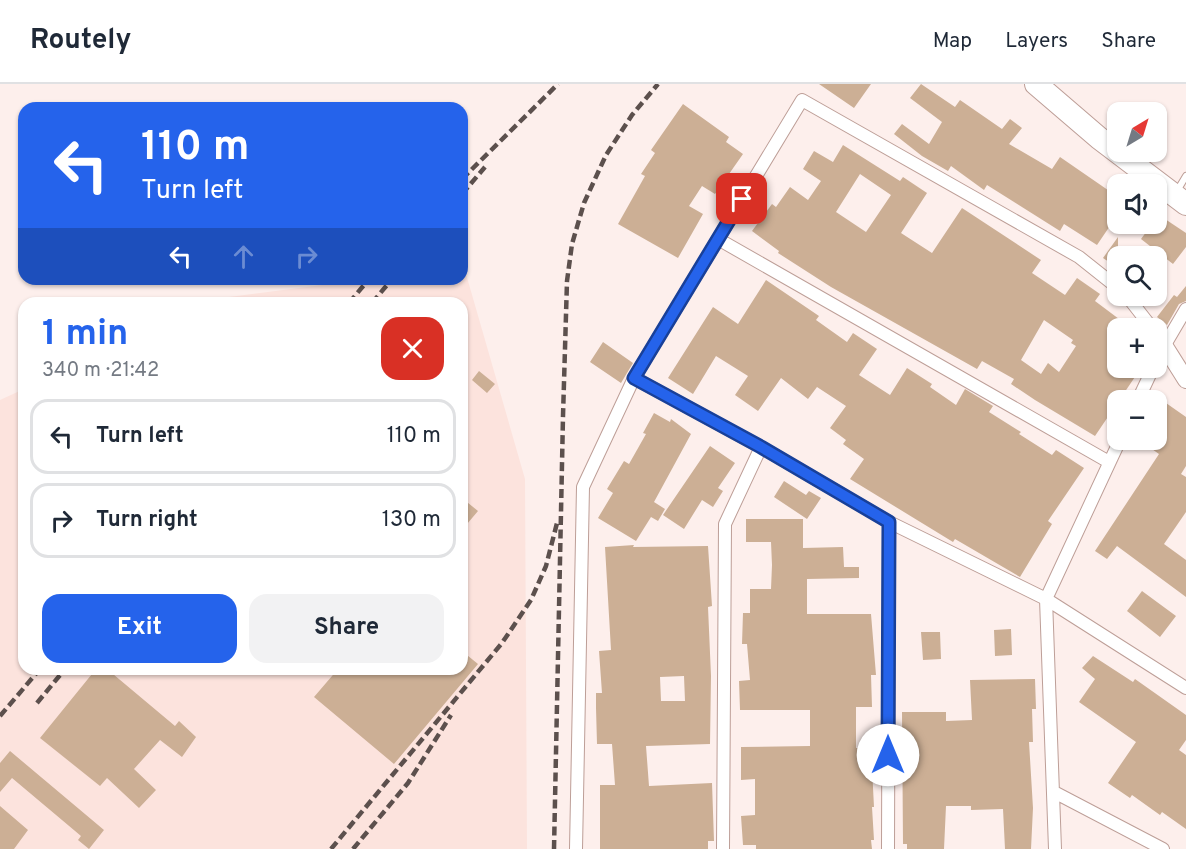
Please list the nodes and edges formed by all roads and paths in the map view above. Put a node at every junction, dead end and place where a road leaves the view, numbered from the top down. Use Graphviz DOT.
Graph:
graph roads {
  1 [pos="1036,84"];
  2 [pos="1182,192"];
  3 [pos="718,239"];
  4 [pos="1107,279"];
  5 [pos="1135,306"];
  6 [pos="1186,309"];
  7 [pos="1144,318"];
  8 [pos="1167,336"];
  9 [pos="1167,357"];
  10 [pos="634,378"];
  11 [pos="1186,380"];
  12 [pos="761,447"];
  13 [pos="1115,450"];
  14 [pos="1109,462"];
  15 [pos="889,522"];
  16 [pos="1046,598"];
  17 [pos="1186,688"];
  18 [pos="1054,792"];
  19 [pos="576,849"];
  20 [pos="723,849"];
  21 [pos="888,849"];
  22 [pos="1055,849"];
  23 [pos="1164,849"];
  1 -- 2 [label="highway"];
  3 -- 4 [label="street"];
  3 -- 10 [label="street"];
  3 -- 14 [label="street"];
  5 -- 7 [label="street"];
  6 -- 8 [label="street"];
  9 -- 11 [label="street"];
  10 -- 12 [label="street"];
  10 -- 19 [label="street"];
  12 -- 15 [label="street"];
  12 -- 20 [label="street"];
  13 -- 14 [label="street"];
  14 -- 16 [label="street"];
  15 -- 16 [label="street"];
  15 -- 21 [label="street"];
  16 -- 17 [label="street"];
  16 -- 18 [label="street"];
  18 -- 22 [label="street"];
  18 -- 23 [label="street"];
}
